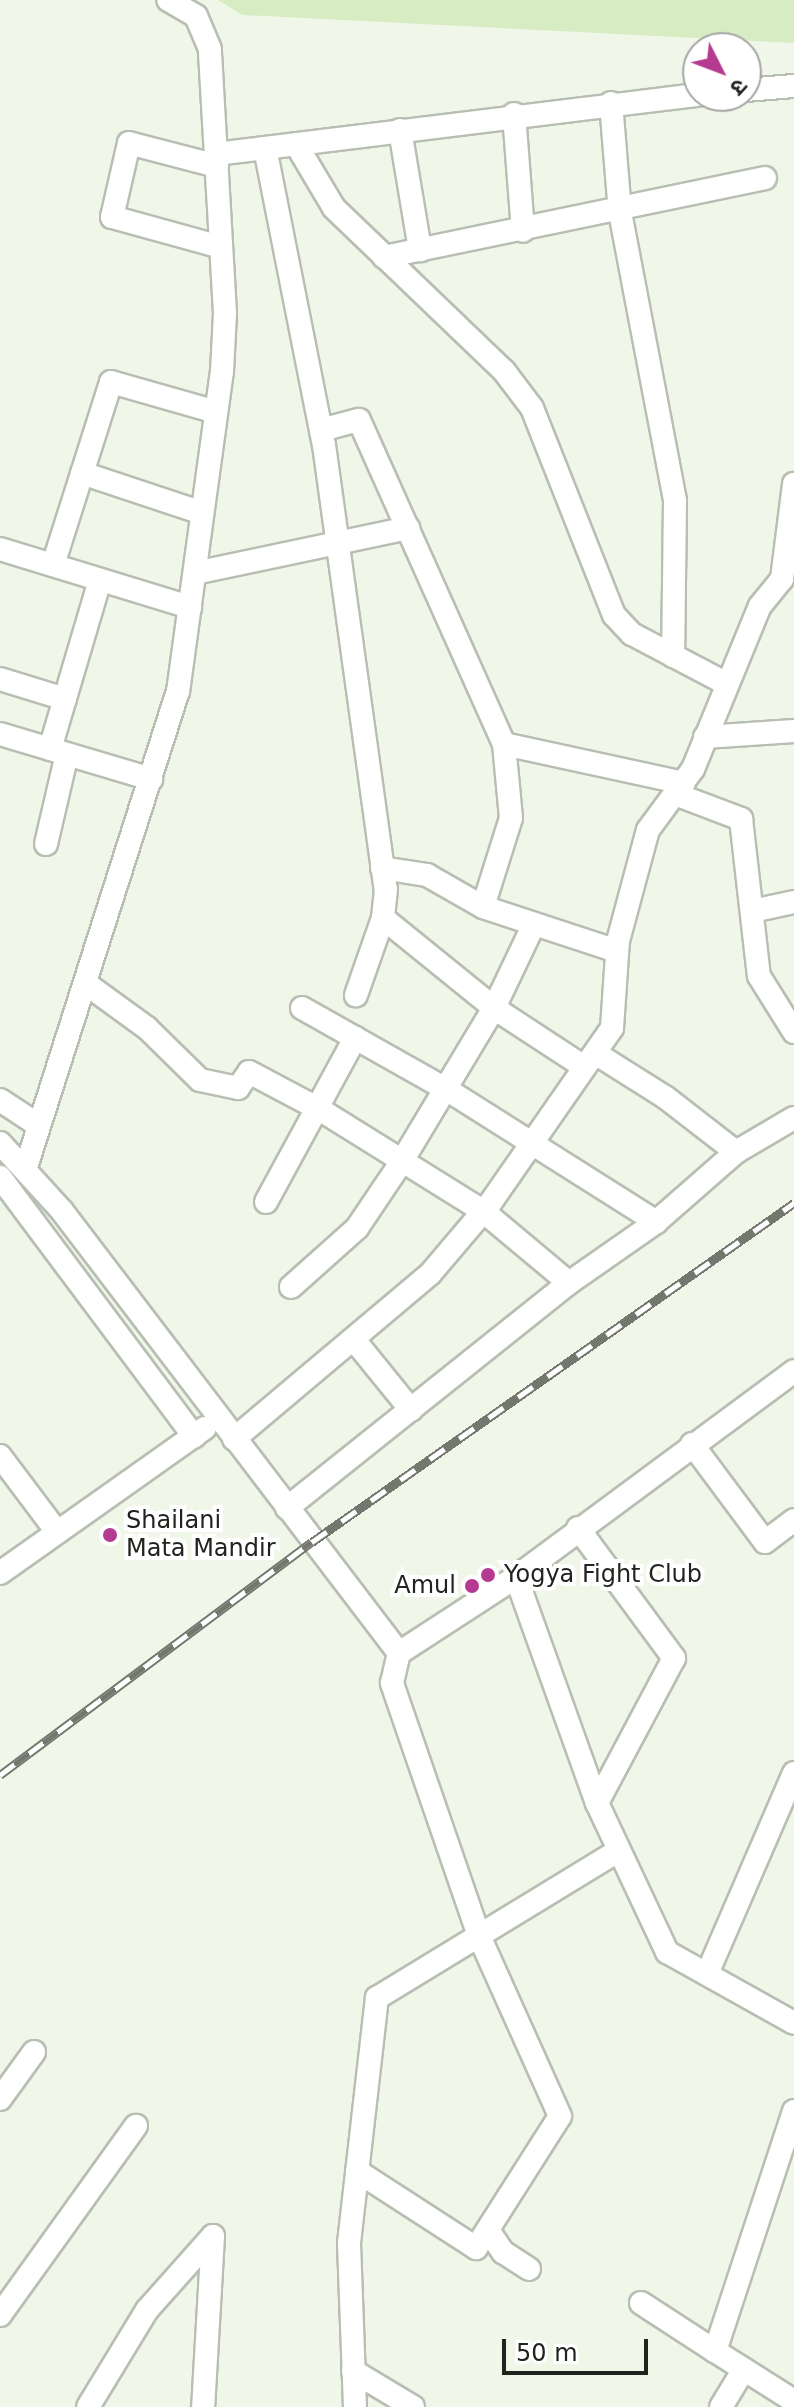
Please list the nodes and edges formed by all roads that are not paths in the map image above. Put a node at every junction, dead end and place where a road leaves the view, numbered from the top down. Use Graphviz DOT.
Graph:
graph roads {
  1 [pos="168,0"];
  2 [pos="794,86"];
  3 [pos="762,89"];
  4 [pos="682,96"];
  5 [pos="611,103"];
  6 [pos="514,114"];
  7 [pos="400,130"];
  8 [pos="296,144"];
  9 [pos="265,148"];
  10 [pos="216,160"];
  11 [pos="765,178"];
  12 [pos="620,212"];
  13 [pos="523,231"];
  14 [pos="221,247"];
  15 [pos="420,250"];
  16 [pos="384,257"];
  17 [pos="216,412"];
  18 [pos="321,430"];
  19 [pos="82,473"];
  20 [pos="794,484"];
  21 [pos="202,513"];
  22 [pos="408,528"];
  23 [pos="337,543"];
  24 [pos="0,549"];
  25 [pos="53,565"];
  26 [pos="195,573"];
  27 [pos="100,580"];
  28 [pos="190,607"];
  29 [pos="673,656"];
  30 [pos="0,679"];
  31 [pos="725,683"];
  32 [pos="65,699"];
  33 [pos="794,731"];
  34 [pos="0,734"];
  35 [pos="705,737"];
  36 [pos="504,744"];
  37 [pos="58,751"];
  38 [pos="151,779"];
  39 [pos="680,788"];
  40 [pos="46,844"];
  41 [pos="382,868"];
  42 [pos="794,902"];
  43 [pos="483,907"];
  44 [pos="752,911"];
  45 [pos="383,918"];
  46 [pos="534,924"];
  47 [pos="617,951"];
  48 [pos="85,983"];
  49 [pos="356,995"];
  50 [pos="786,1004"];
  51 [pos="302,1008"];
  52 [pos="494,1008"];
  53 [pos="794,1032"];
  54 [pos="355,1038"];
  55 [pos="590,1060"];
  56 [pos="446,1089"];
  57 [pos="0,1100"];
  58 [pos="319,1109"];
  59 [pos="794,1118"];
  60 [pos="38,1125"];
  61 [pos="0,1143"];
  62 [pos="531,1143"];
  63 [pos="736,1152"];
  64 [pos="402,1161"];
  65 [pos="26,1167"];
  66 [pos="0,1177"];
  67 [pos="266,1202"];
  68 [pos="483,1211"];
  69 [pos="656,1222"];
  70 [pos="569,1283"];
  71 [pos="291,1287"];
  72 [pos="355,1341"];
  73 [pos="794,1371"];
  74 [pos="411,1410"];
  75 [pos="219,1418"];
  76 [pos="194,1436"];
  77 [pos="234,1439"];
  78 [pos="692,1444"];
  79 [pos="0,1456"];
  80 [pos="287,1508"];
  81 [pos="794,1520"];
  82 [pos="578,1528"];
  83 [pos="57,1532"];
  84 [pos="0,1573"];
  85 [pos="516,1577"];
  86 [pos="399,1653"];
  87 [pos="794,1773"];
  88 [pos="597,1803"];
  89 [pos="618,1851"];
  90 [pos="479,1936"];
  91 [pos="707,1974"];
  92 [pos="794,2023"];
  93 [pos="34,2052"];
  94 [pos="0,2099"];
  95 [pos="793,2117"];
  96 [pos="136,2126"];
  97 [pos="357,2171"];
  98 [pos="488,2230"];
  99 [pos="529,2269"];
  100 [pos="641,2303"];
  101 [pos="0,2315"];
  102 [pos="715,2351"];
  103 [pos="744,2369"];
  104 [pos="353,2371"];
  105 [pos="794,2401"];
  106 [pos="88,2407"];
  107 [pos="203,2407"];
  108 [pos="355,2407"];
  109 [pos="413,2407"];
  110 [pos="721,2407"];
  1 -- 10 [label="street"];
  2 -- 3 [label="street"];
  4 -- 5 [label="street"];
  5 -- 6 [label="street"];
  5 -- 12 [label="street"];
  6 -- 7 [label="street"];
  6 -- 13 [label="street"];
  7 -- 8 [label="street"];
  7 -- 15 [label="street"];
  8 -- 9 [label="street"];
  8 -- 16 [label="street"];
  9 -- 10 [label="street"];
  9 -- 18 [label="street"];
  10 -- 14 [label="street"];
  10 -- 14 [label="street"];
  11 -- 12 [label="street"];
  12 -- 13 [label="street"];
  12 -- 29 [label="street"];
  13 -- 15 [label="street"];
  14 -- 17 [label="street"];
  15 -- 16 [label="street"];
  16 -- 29 [label="street"];
  17 -- 19 [label="street"];
  17 -- 21 [label="street"];
  18 -- 22 [label="street"];
  18 -- 23 [label="street"];
  19 -- 21 [label="street"];
  19 -- 25 [label="street"];
  20 -- 31 [label="street"];
  21 -- 26 [label="street"];
  22 -- 23 [label="street"];
  22 -- 36 [label="street"];
  23 -- 26 [label="street"];
  23 -- 41 [label="street"];
  24 -- 25 [label="street"];
  25 -- 27 [label="street"];
  26 -- 28 [label="street"];
  27 -- 28 [label="street"];
  27 -- 32 [label="street"];
  28 -- 38 [label="street"];
  29 -- 31 [label="street"];
  30 -- 32 [label="street"];
  31 -- 35 [label="street"];
  32 -- 37 [label="street"];
  33 -- 35 [label="street"];
  34 -- 37 [label="street"];
  35 -- 39 [label="street"];
  36 -- 39 [label="street"];
  36 -- 43 [label="street"];
  37 -- 38 [label="street"];
  37 -- 40 [label="street"];
  38 -- 48 [label="street"];
  39 -- 44 [label="street"];
  39 -- 47 [label="street"];
  41 -- 43 [label="street"];
  41 -- 45 [label="street"];
  42 -- 44 [label="street"];
  43 -- 46 [label="street"];
  44 -- 50 [label="street"];
  45 -- 49 [label="street"];
  45 -- 52 [label="street"];
  46 -- 47 [label="street"];
  46 -- 52 [label="street"];
  47 -- 55 [label="street"];
  48 -- 58 [label="street"];
  48 -- 60 [label="street"];
  50 -- 53 [label="street"];
  51 -- 54 [label="street"];
  52 -- 55 [label="street"];
  52 -- 56 [label="street"];
  54 -- 56 [label="street"];
  54 -- 58 [label="street"];
  55 -- 62 [label="street"];
  55 -- 63 [label="street"];
  56 -- 62 [label="street"];
  56 -- 64 [label="street"];
  57 -- 60 [label="street"];
  58 -- 64 [label="street"];
  58 -- 67 [label="street"];
  59 -- 63 [label="street"];
  60 -- 65 [label="street"];
  61 -- 65 [label="street"];
  62 -- 68 [label="street"];
  62 -- 69 [label="street"];
  63 -- 69 [label="street"];
  64 -- 68 [label="street"];
  64 -- 71 [label="street"];
  65 -- 75 [label="street"];
  66 -- 76 [label="street"];
  68 -- 70 [label="street"];
  68 -- 72 [label="street"];
  69 -- 70 [label="street"];
  70 -- 74 [label="street"];
  72 -- 74 [label="street"];
  72 -- 77 [label="street"];
  73 -- 78 [label="street"];
  74 -- 80 [label="street"];
  75 -- 76 [label="street"];
  75 -- 77 [label="street"];
  76 -- 83 [label="street"];
  77 -- 80 [label="street"];
  78 -- 81 [label="street"];
  78 -- 82 [label="street"];
  79 -- 83 [label="street"];
  80 -- 86 [label="street"];
  82 -- 85 [label="street"];
  82 -- 88 [label="street"];
  83 -- 84 [label="street"];
  85 -- 86 [label="street"];
  85 -- 88 [label="street"];
  86 -- 90 [label="street"];
  87 -- 91 [label="street"];
  88 -- 89 [label="street"];
  89 -- 90 [label="street"];
  89 -- 91 [label="street"];
  90 -- 97 [label="street"];
  90 -- 98 [label="street"];
  91 -- 92 [label="street"];
  93 -- 94 [label="street"];
  95 -- 102 [label="street"];
  96 -- 101 [label="street"];
  97 -- 98 [label="street"];
  97 -- 104 [label="street"];
  98 -- 99 [label="street"];
  100 -- 102 [label="street"];
  102 -- 103 [label="street"];
  103 -- 105 [label="street"];
  103 -- 110 [label="street"];
  104 -- 108 [label="street"];
  104 -- 109 [label="street"];
  106 -- 107 [label="street"];
}
